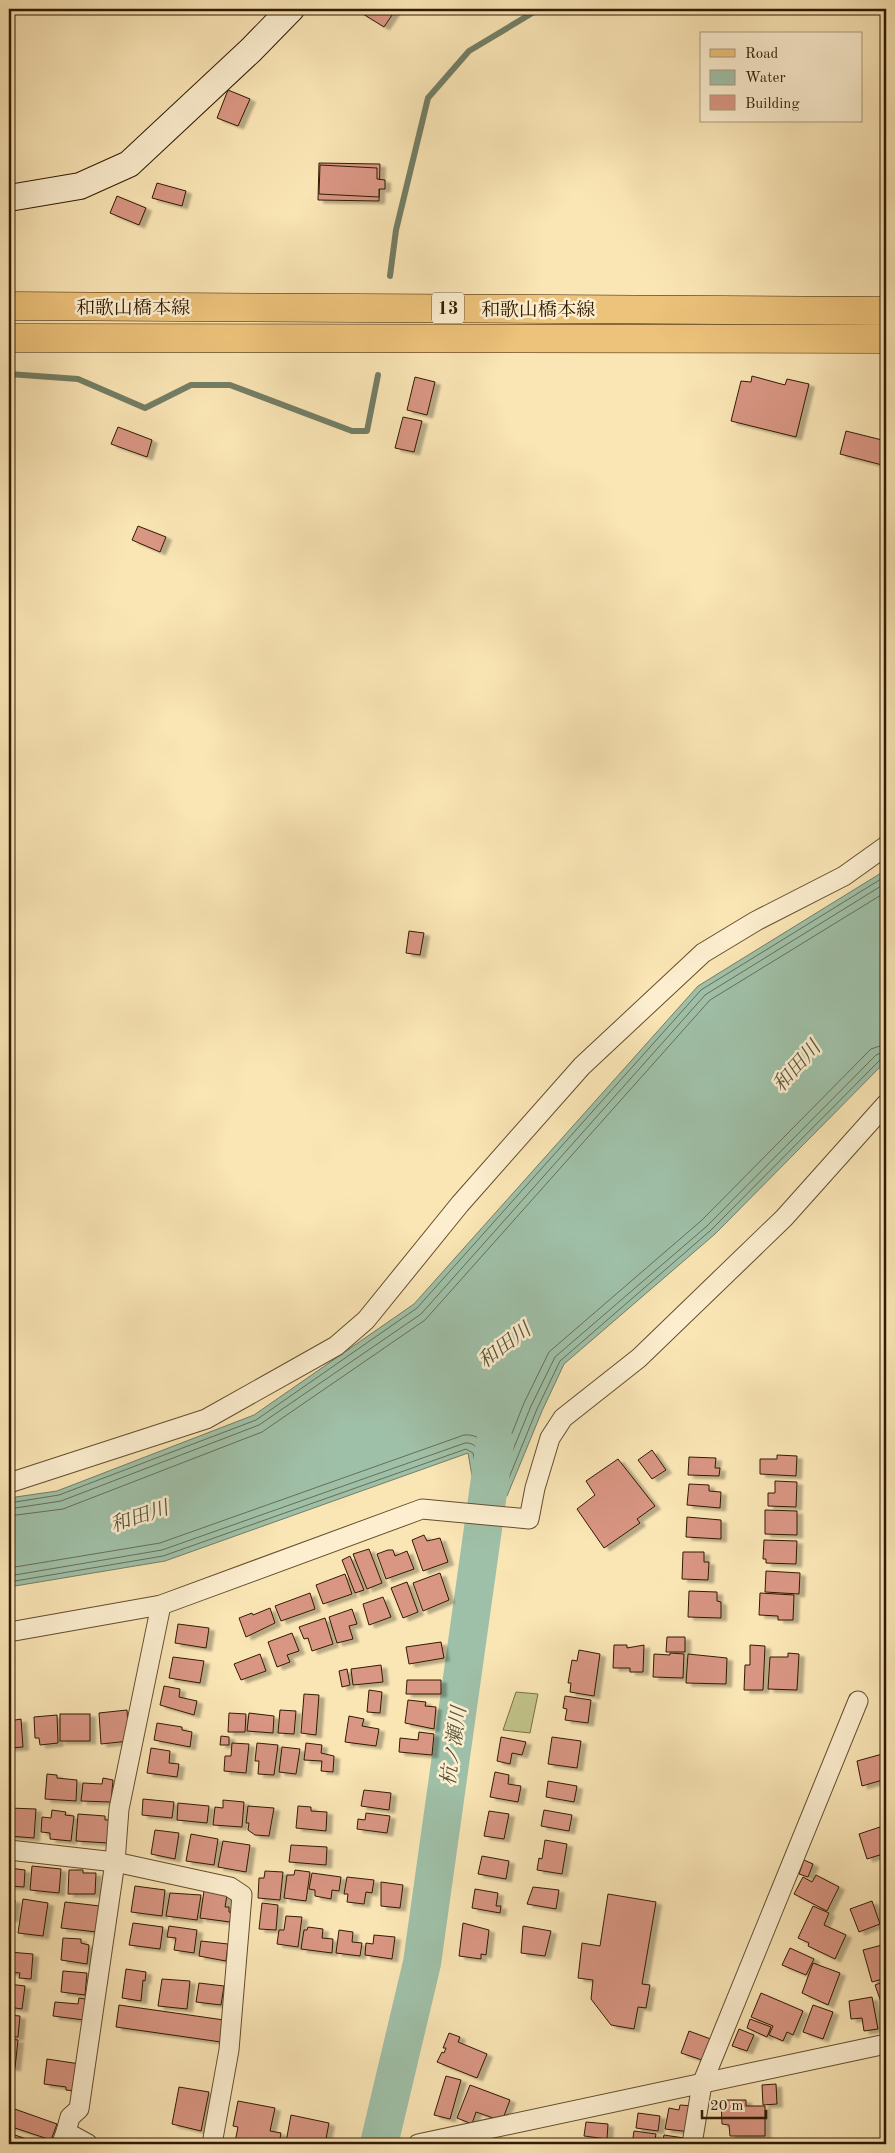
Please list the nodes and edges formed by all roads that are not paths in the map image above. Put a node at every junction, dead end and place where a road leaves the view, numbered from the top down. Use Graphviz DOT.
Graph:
graph roads {
  1 [pos="291,9"];
  2 [pos="9,198"];
  3 [pos="9,306"];
  4 [pos="886,311"];
  5 [pos="9,338"];
  6 [pos="886,339"];
  7 [pos="886,846"];
  8 [pos="886,1104"];
  9 [pos="9,1483"];
  10 [pos="161,1605"];
  11 [pos="9,1632"];
  12 [pos="858,1701"];
  13 [pos="9,1850"];
  14 [pos="115,1862"];
  15 [pos="886,2044"];
  16 [pos="702,2084"];
  17 [pos="64,2138"];
  18 [pos="88,2144"];
  19 [pos="212,2144"];
  20 [pos="418,2144"];
  21 [pos="692,2144"];
  1 -- 2 [label="street"];
  3 -- 4 [label="main road, 和歌山橋本線 / 13"];
  5 -- 6 [label="main road, 和歌山橋本線 / 13"];
  7 -- 9 [label="street"];
  8 -- 10 [label="street"];
  10 -- 11 [label="street"];
  10 -- 14 [label="street"];
  12 -- 16 [label="street"];
  13 -- 14 [label="street"];
  14 -- 17 [label="street"];
  14 -- 19 [label="street"];
  15 -- 16 [label="street"];
  16 -- 20 [label="street"];
  16 -- 21 [label="street"];
  17 -- 18 [label="street"];
}
